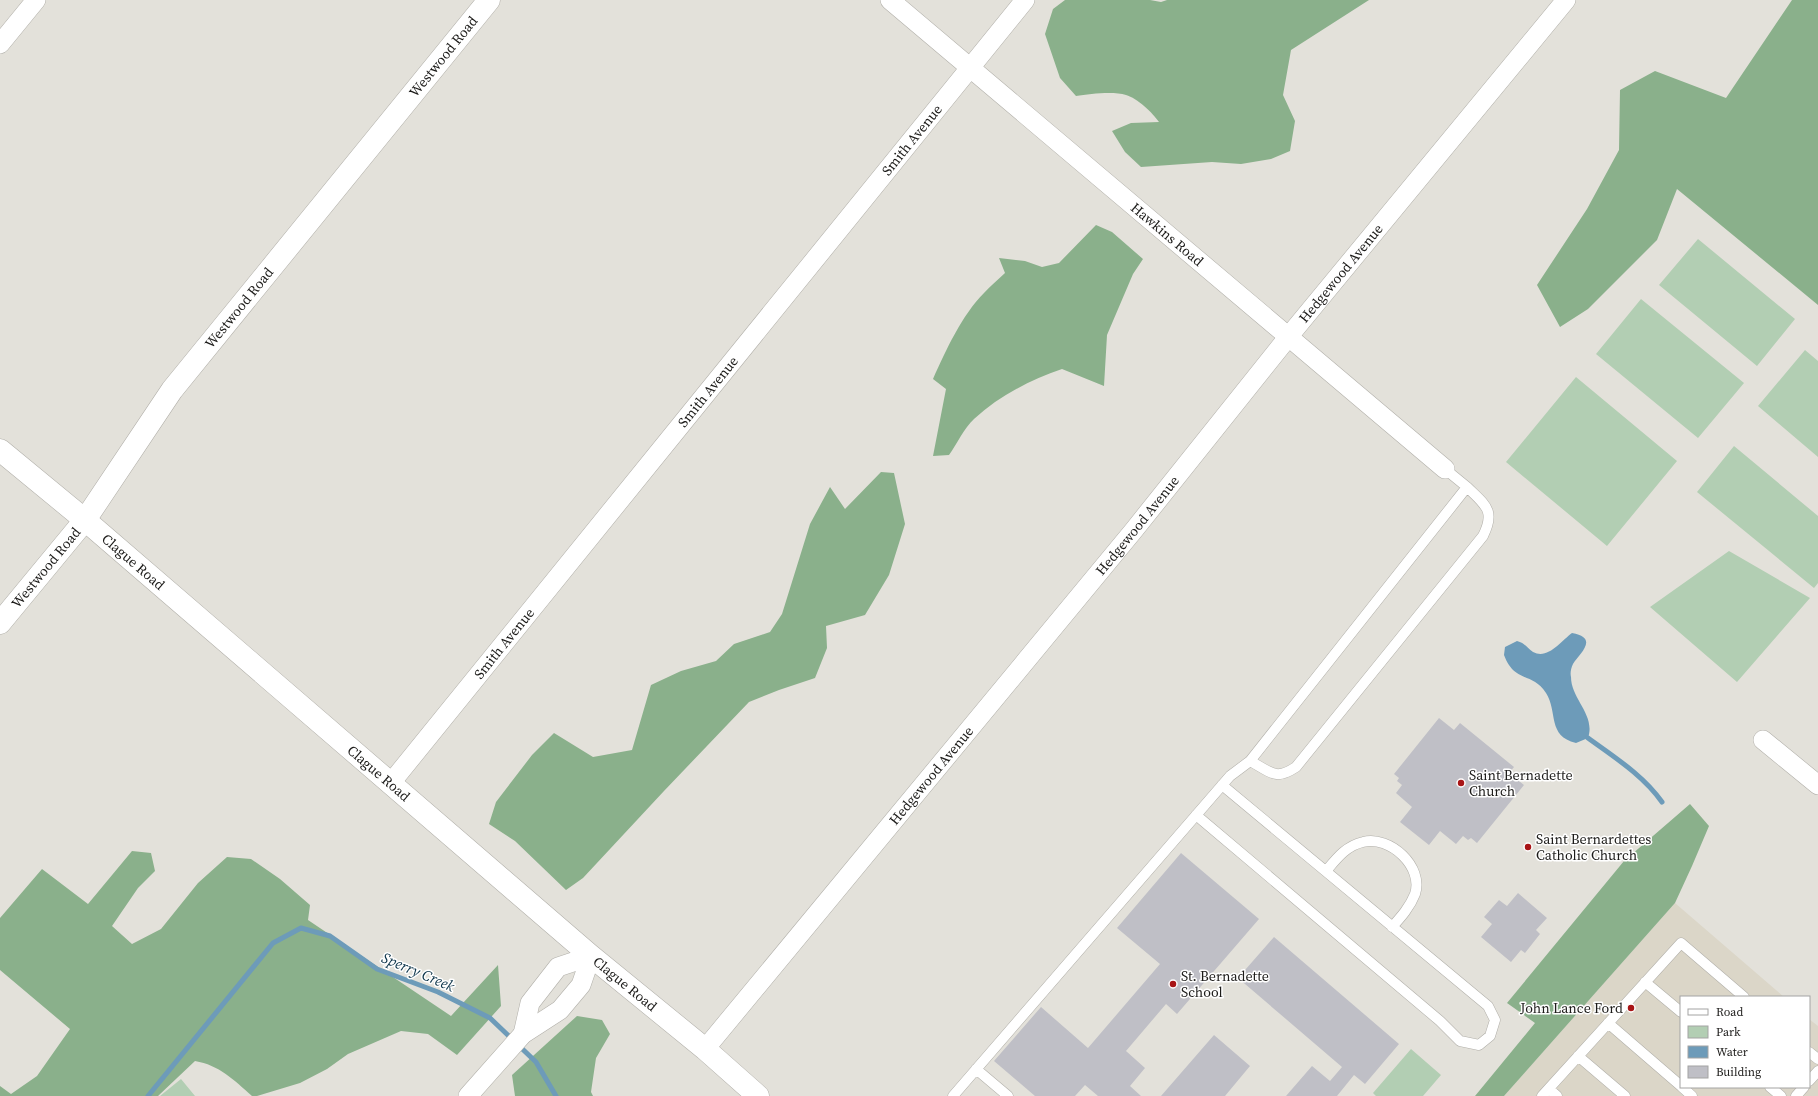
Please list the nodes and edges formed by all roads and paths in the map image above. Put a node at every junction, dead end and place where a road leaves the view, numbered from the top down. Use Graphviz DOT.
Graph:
graph roads {
  1 [pos="36,0"];
  2 [pos="489,0"];
  3 [pos="890,0"];
  4 [pos="1026,0"];
  5 [pos="1566,0"];
  6 [pos="0,44"];
  7 [pos="969,68"];
  8 [pos="1288,336"];
  9 [pos="0,450"];
  10 [pos="1445,469"];
  11 [pos="1467,487"];
  12 [pos="85,520"];
  13 [pos="0,623"];
  14 [pos="1763,740"];
  15 [pos="1250,761"];
  16 [pos="390,784"];
  17 [pos="1222,785"];
  18 [pos="1818,785"];
  19 [pos="1196,815"];
  20 [pos="1326,871"];
  21 [pos="1392,927"];
  22 [pos="591,956"];
  23 [pos="1645,982"];
  24 [pos="1743,996"];
  25 [pos="1680,1011"];
  26 [pos="1608,1023"];
  27 [pos="523,1034"];
  28 [pos="705,1049"];
  29 [pos="1810,1053"];
  30 [pos="1578,1056"];
  31 [pos="1818,1059"];
  32 [pos="976,1069"];
  33 [pos="1818,1071"];
  34 [pos="1810,1080"];
  35 [pos="1680,1086"];
  36 [pos="1682,1088"];
  37 [pos="1771,1088"];
  38 [pos="1803,1088"];
  39 [pos="1545,1092"];
  40 [pos="468,1096"];
  41 [pos="758,1096"];
  42 [pos="953,1096"];
  43 [pos="1008,1096"];
  44 [pos="1557,1096"];
  45 [pos="1625,1096"];
  46 [pos="1692,1096"];
  47 [pos="1781,1096"];
  48 [pos="1796,1096"];
  1 -- 6 [label="street"];
  2 -- 12 [label="main road, Westwood Road"];
  3 -- 7 [label="street, Hawkins Road"];
  4 -- 7 [label="street, Smith Avenue"];
  5 -- 8 [label="street, Hedgewood Avenue"];
  7 -- 8 [label="street, Hawkins Road"];
  7 -- 16 [label="street, Smith Avenue"];
  8 -- 10 [label="street, Hawkins Road"];
  8 -- 28 [label="street, Hedgewood Avenue"];
  9 -- 12 [label="main road, Clague Road"];
  10 -- 11 [label="lane"];
  11 -- 15 [label="lane"];
  11 -- 15 [label="lane"];
  12 -- 13 [label="main road, Westwood Road"];
  12 -- 16 [label="main road, Clague Road"];
  14 -- 18 [label="street"];
  15 -- 17 [label="lane"];
  16 -- 22 [label="main road, Clague Road"];
  17 -- 19 [label="lane"];
  17 -- 20 [label="lane"];
  19 -- 21 [label="lane"];
  19 -- 32 [label="lane"];
  20 -- 21 [label="lane"];
  20 -- 21 [label="lane"];
  22 -- 27 [label="street"];
  22 -- 27 [label="street"];
  22 -- 28 [label="main road, Clague Road"];
  23 -- 24 [label="lane"];
  23 -- 25 [label="lane"];
  23 -- 26 [label="lane"];
  26 -- 30 [label="lane"];
  26 -- 35 [label="lane"];
  27 -- 40 [label="street"];
  28 -- 41 [label="main road, Clague Road"];
  29 -- 31 [label="lane"];
  30 -- 39 [label="lane"];
  30 -- 45 [label="lane"];
  32 -- 42 [label="lane"];
  32 -- 43 [label="lane"];
  33 -- 34 [label="lane"];
  36 -- 46 [label="lane"];
  37 -- 47 [label="lane"];
  38 -- 48 [label="lane"];
  39 -- 44 [label="lane"];
}
